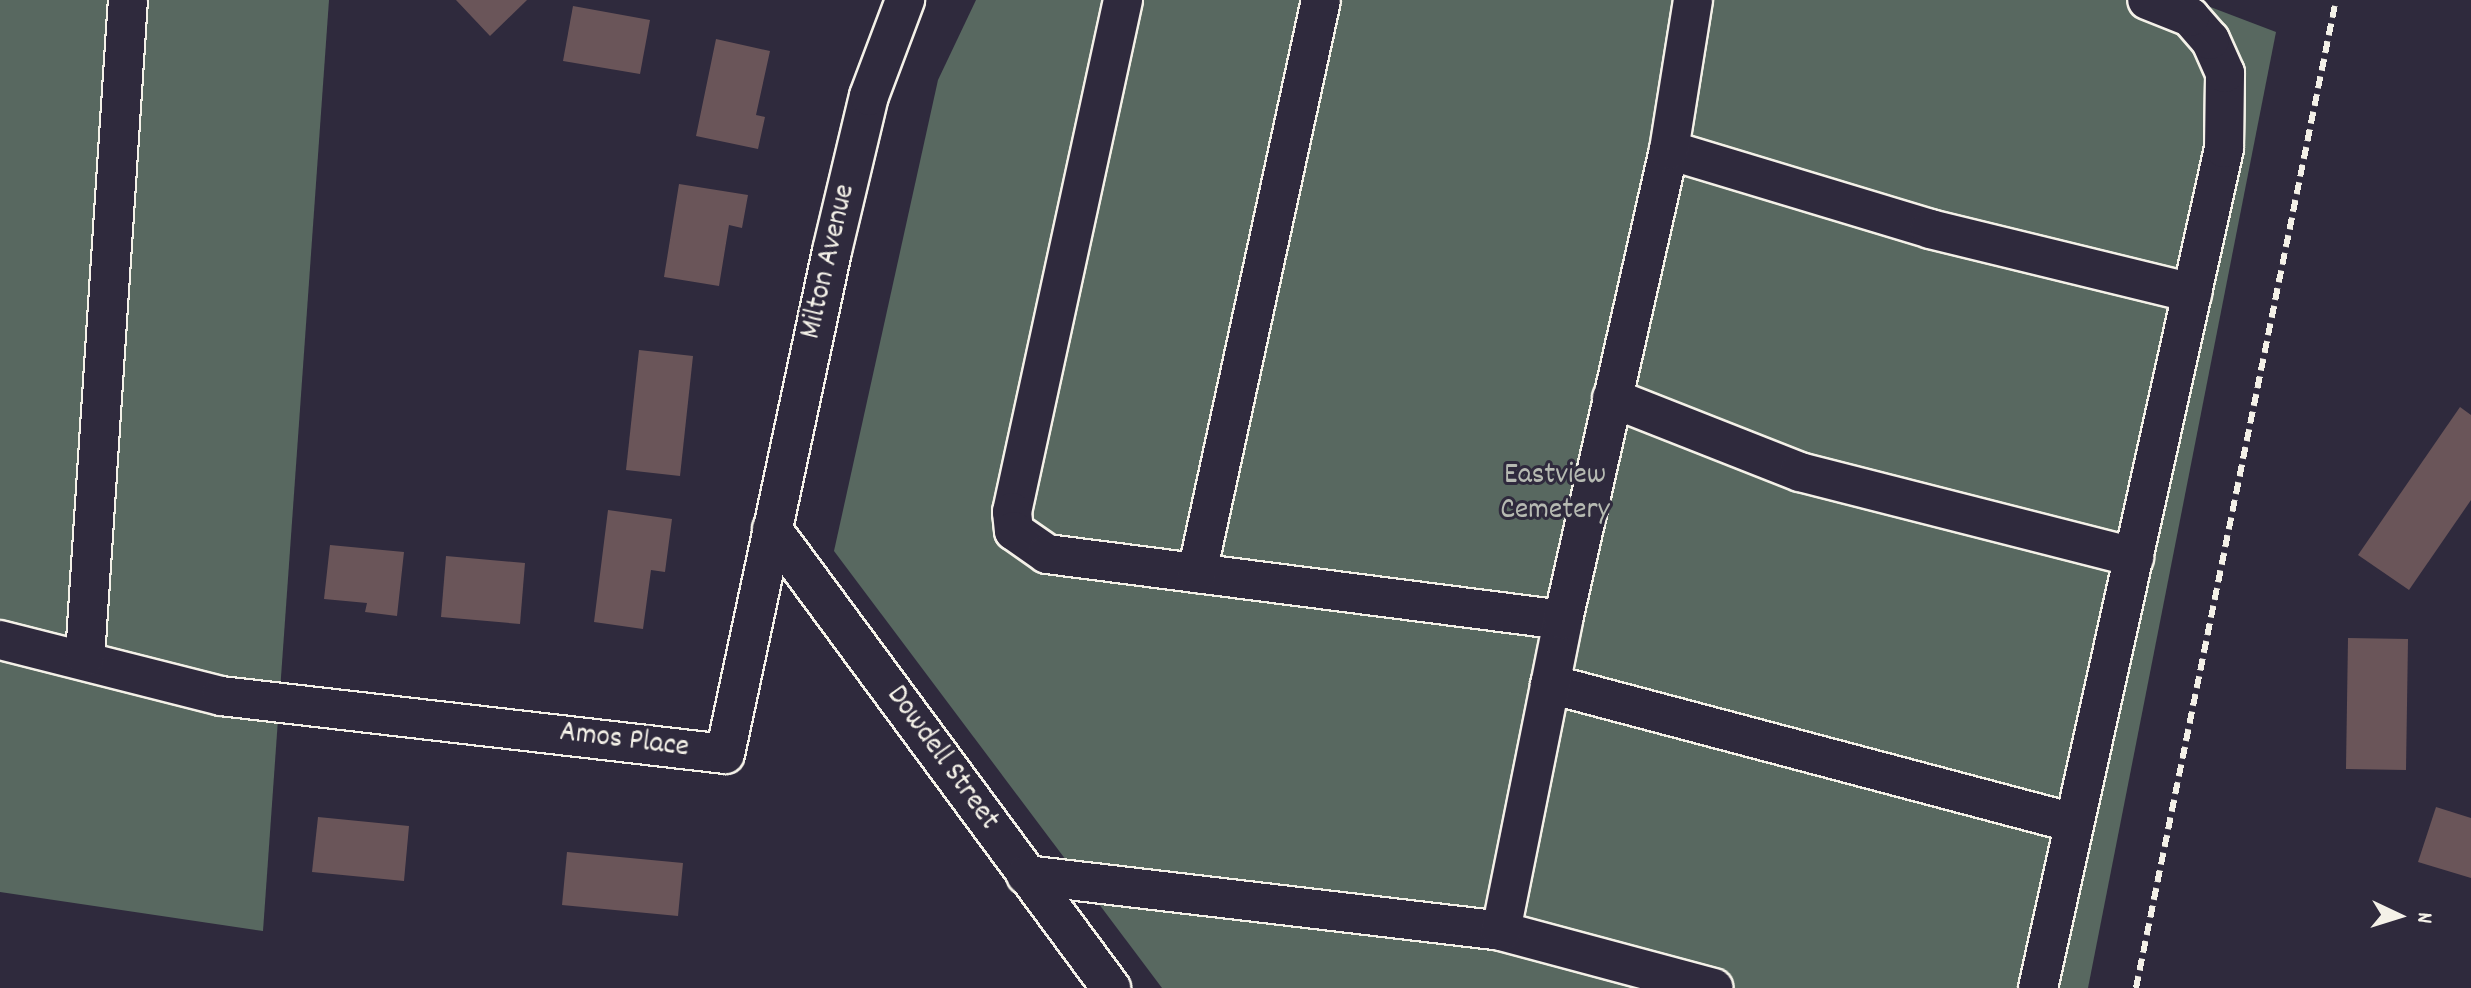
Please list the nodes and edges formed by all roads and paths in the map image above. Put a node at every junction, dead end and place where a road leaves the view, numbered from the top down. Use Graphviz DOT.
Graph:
graph roads {
  1 [pos="128,0"];
  2 [pos="905,0"];
  3 [pos="1123,0"];
  4 [pos="1321,0"];
  5 [pos="1693,0"];
  6 [pos="2147,0"];
  7 [pos="1669,150"];
  8 [pos="2192,293"];
  9 [pos="1612,398"];
  10 [pos="772,529"];
  11 [pos="2134,557"];
  12 [pos="1197,573"];
  13 [pos="1563,620"];
  14 [pos="0,640"];
  15 [pos="85,657"];
  16 [pos="1550,684"];
  17 [pos="2074,823"];
  18 [pos="1026,875"];
  19 [pos="1501,931"];
  20 [pos="1111,988"];
  21 [pos="1713,988"];
  22 [pos="2038,988"];
  1 -- 15 [label="street"];
  2 -- 10 [label="street, Milton Avenue"];
  3 -- 12 [label="street"];
  4 -- 12 [label="street"];
  5 -- 7 [label="street"];
  6 -- 8 [label="street"];
  7 -- 8 [label="street"];
  7 -- 9 [label="street"];
  8 -- 11 [label="street"];
  9 -- 11 [label="street"];
  9 -- 13 [label="street"];
  10 -- 15 [label="street, Amos Place"];
  10 -- 18 [label="street, Dowdell Street"];
  11 -- 17 [label="street"];
  12 -- 13 [label="street"];
  13 -- 16 [label="street"];
  14 -- 15 [label="street"];
  16 -- 17 [label="street"];
  16 -- 19 [label="street"];
  17 -- 22 [label="street"];
  18 -- 19 [label="street"];
  18 -- 20 [label="street, Dowdell Street"];
  19 -- 21 [label="street"];
}
